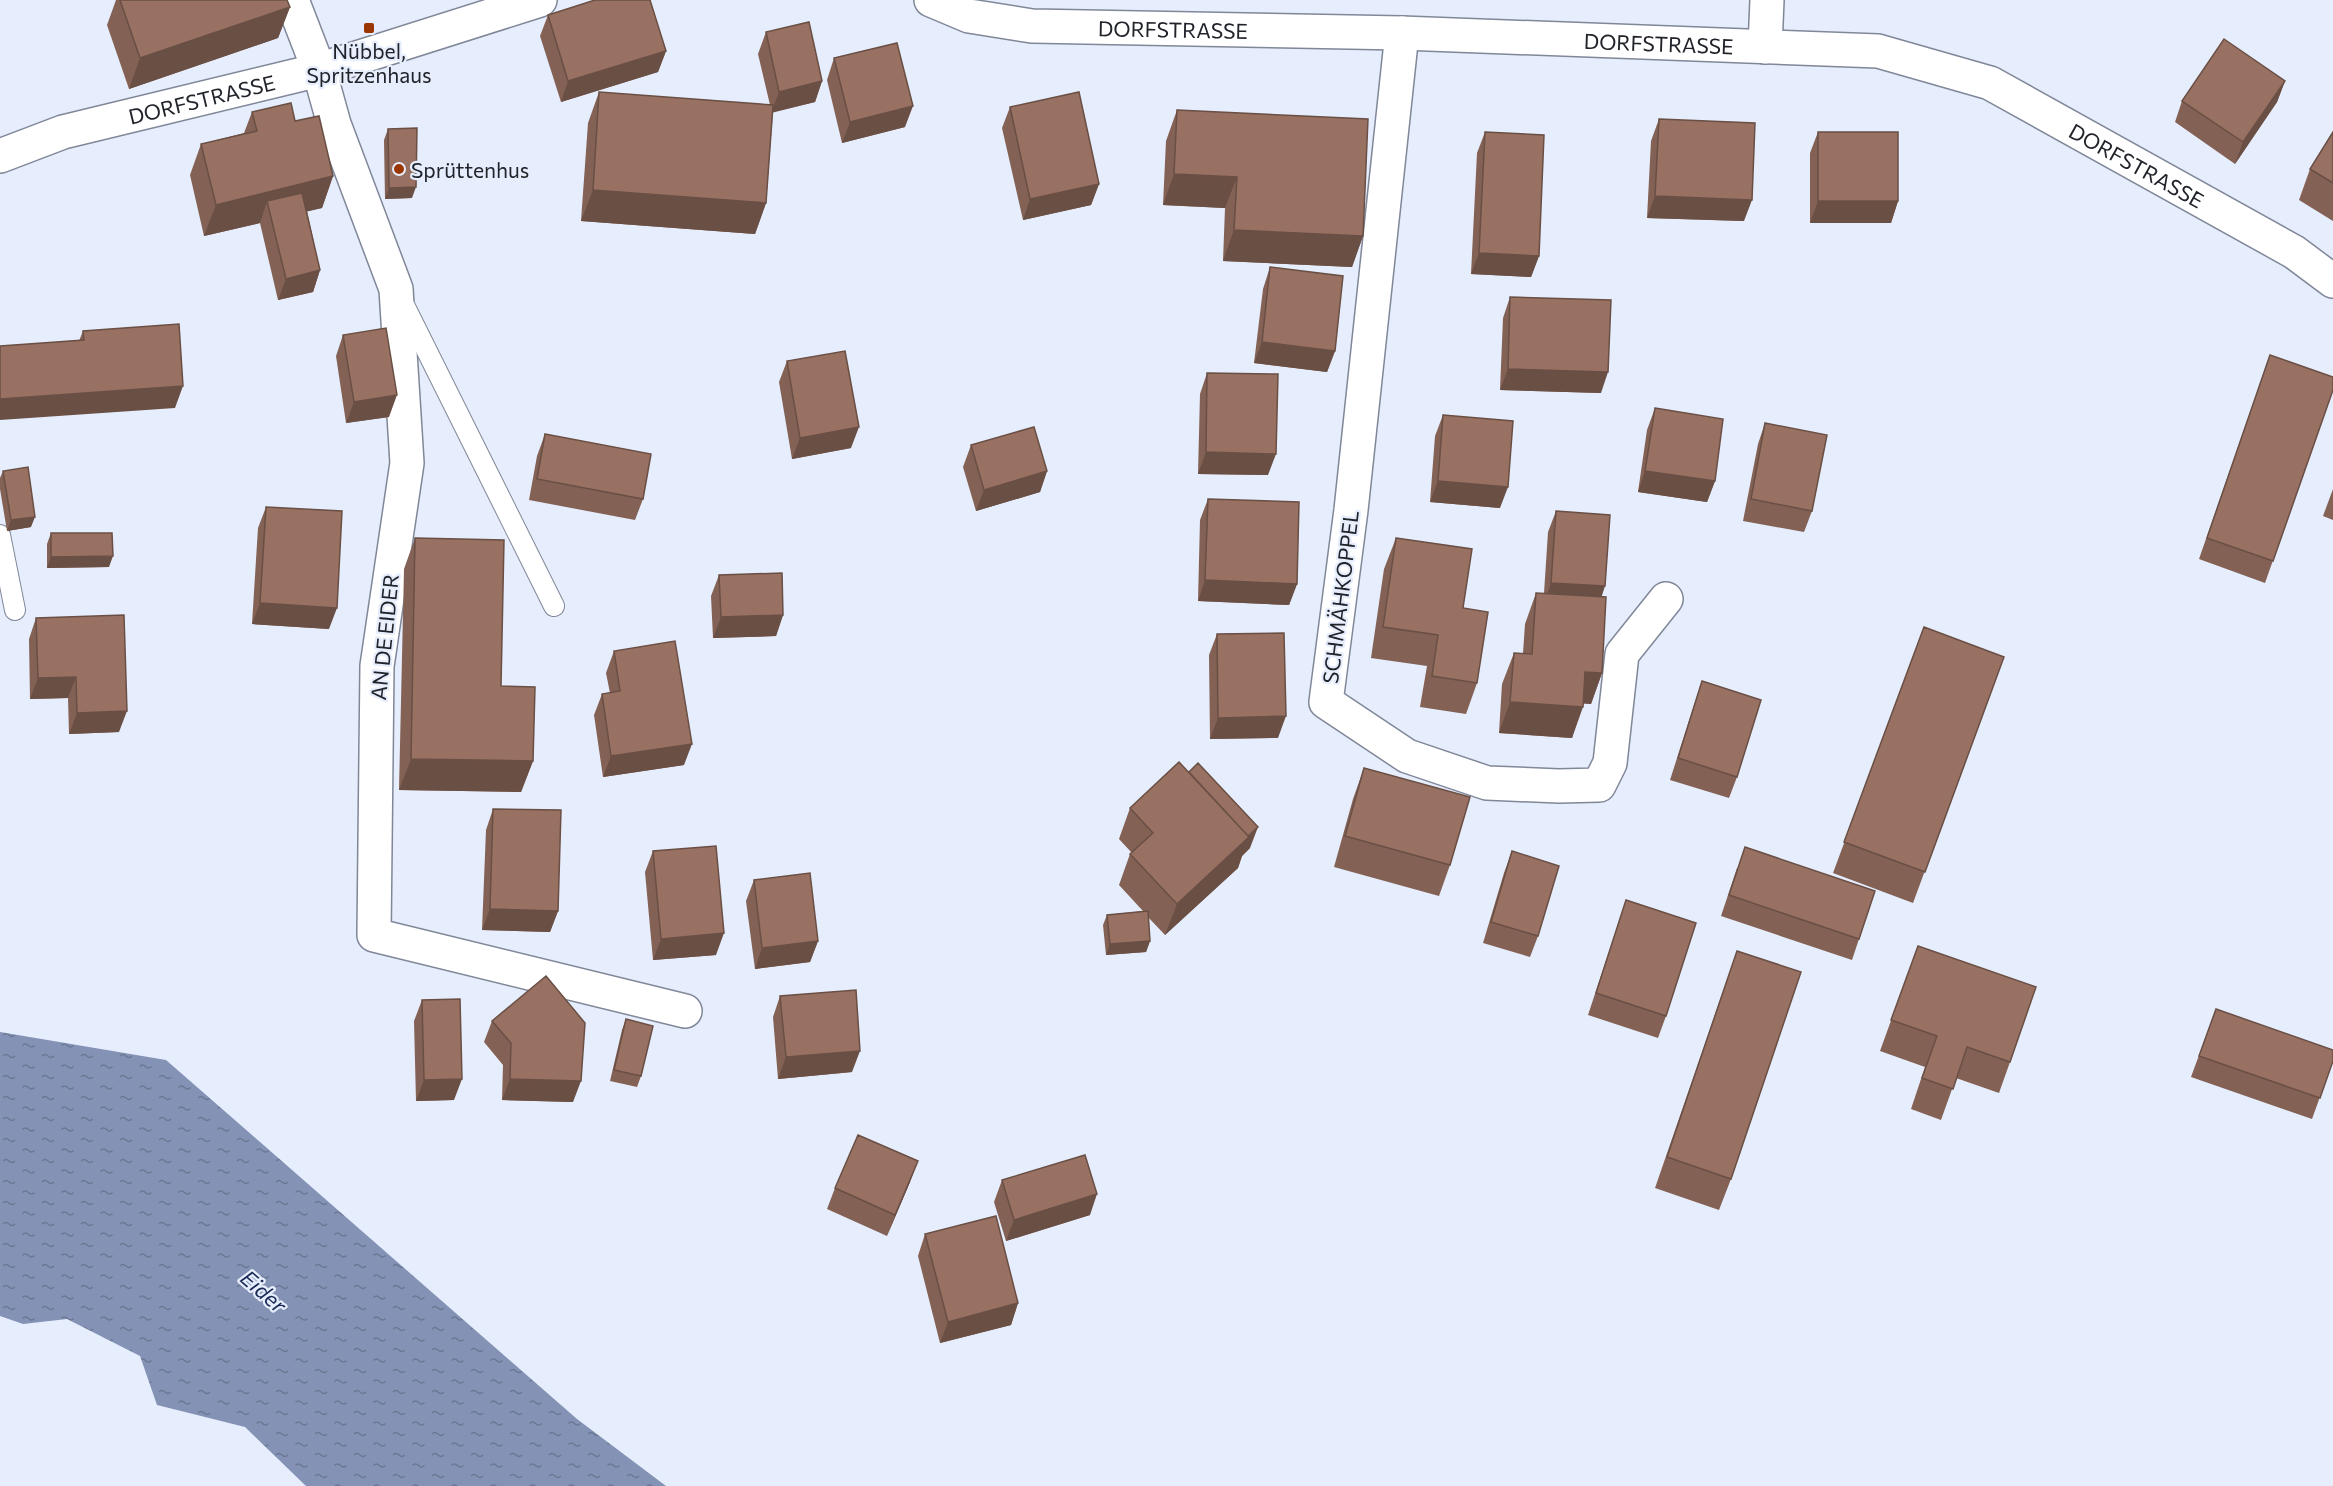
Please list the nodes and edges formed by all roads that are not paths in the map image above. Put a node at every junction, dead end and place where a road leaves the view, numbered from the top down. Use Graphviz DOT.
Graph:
graph roads {
  1 [pos="292,0"];
  2 [pos="540,0"];
  3 [pos="931,0"];
  4 [pos="1767,0"];
  5 [pos="1402,33"];
  6 [pos="1765,46"];
  7 [pos="319,70"];
  8 [pos="0,156"];
  9 [pos="2333,281"];
  10 [pos="396,290"];
  11 [pos="0,535"];
  12 [pos="1666,599"];
  13 [pos="554,606"];
  14 [pos="15,610"];
  15 [pos="685,1011"];
  1 -- 7 [label="street, AN DE EIDER"];
  2 -- 7 [label="street, DORFSTRASSE"];
  3 -- 5 [label="street, DORFSTRASSE"];
  4 -- 6 [label="street"];
  5 -- 6 [label="street, DORFSTRASSE"];
  5 -- 12 [label="street, SCHMÄHKOPPEL"];
  6 -- 9 [label="street, DORFSTRASSE"];
  7 -- 8 [label="street, DORFSTRASSE"];
  7 -- 10 [label="street, AN DE EIDER"];
  10 -- 13 [label="lane"];
  10 -- 15 [label="street, AN DE EIDER"];
  11 -- 14 [label="lane"];
}
